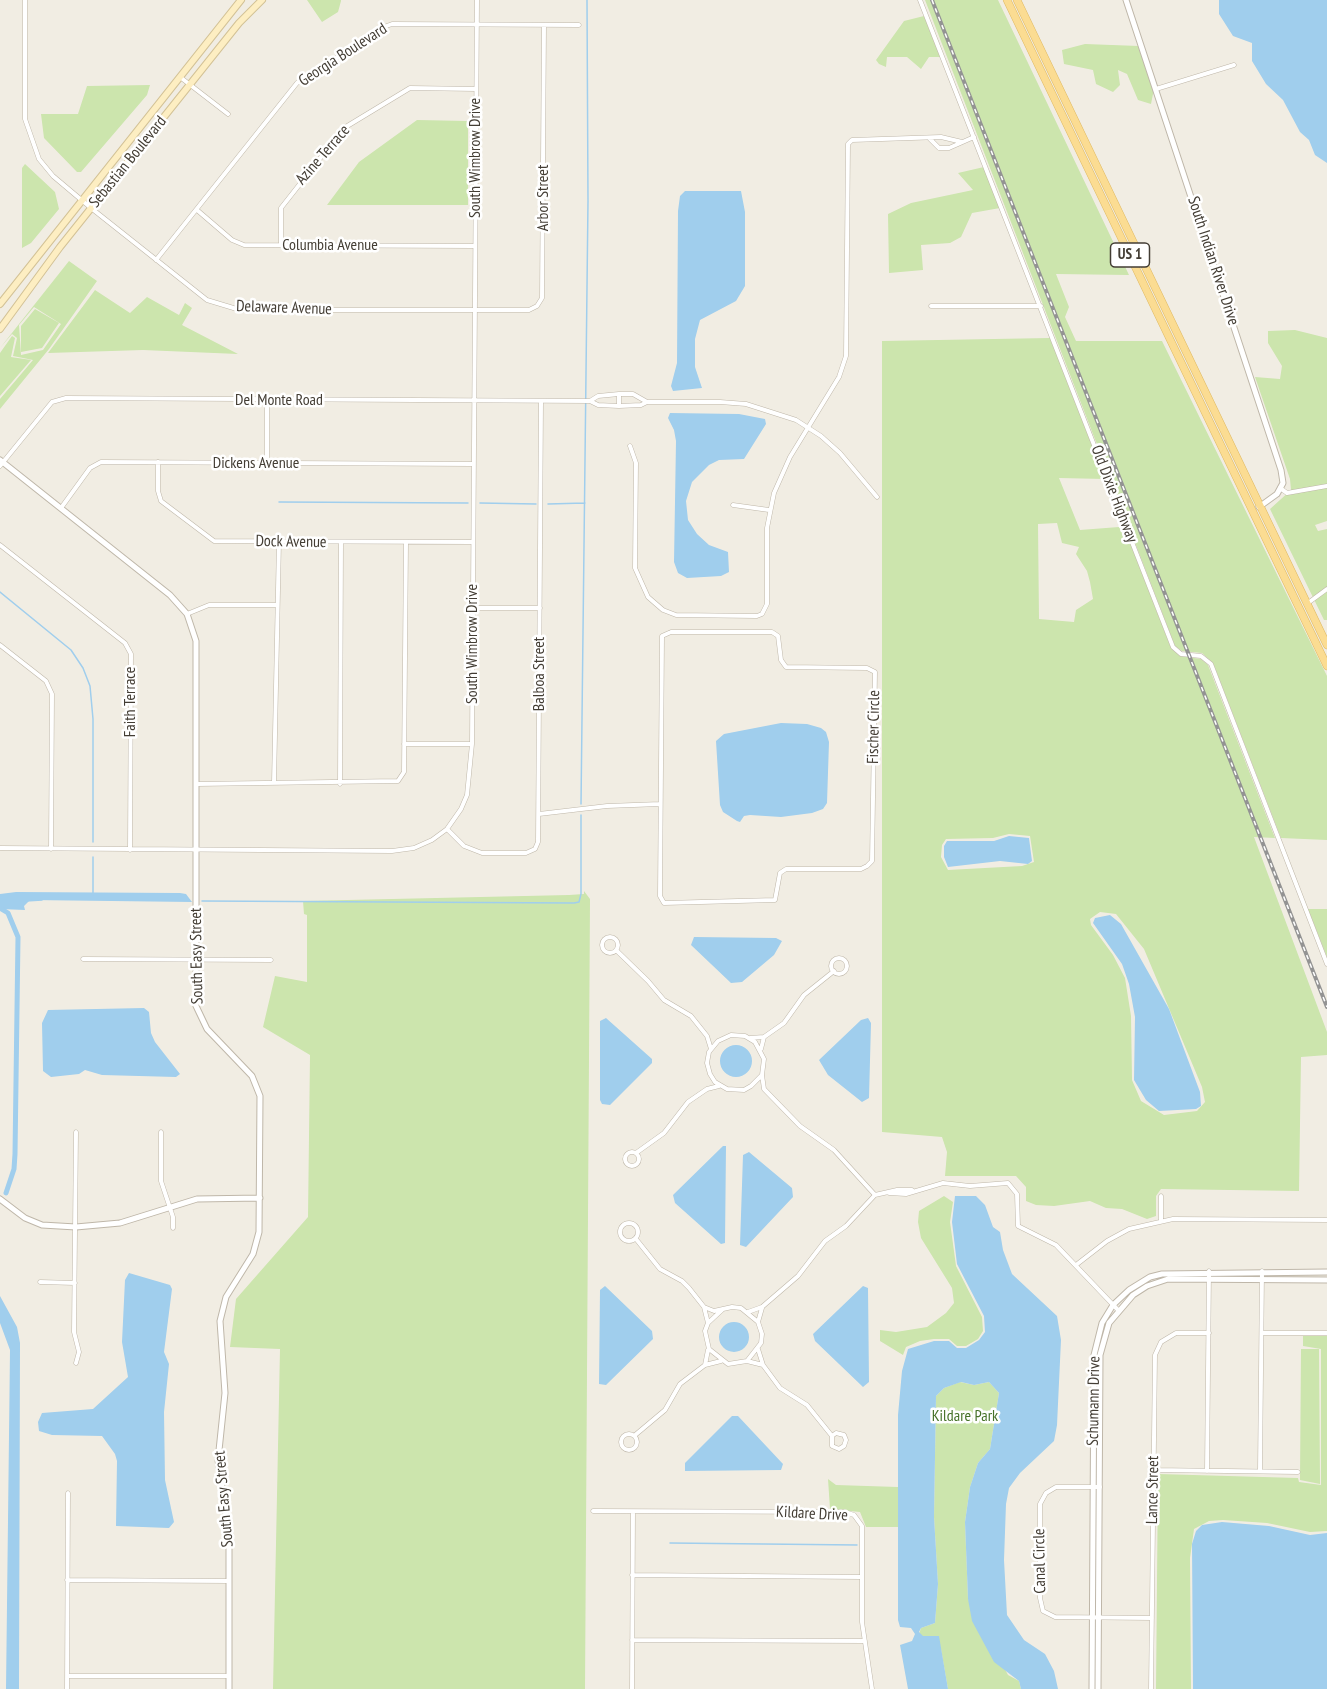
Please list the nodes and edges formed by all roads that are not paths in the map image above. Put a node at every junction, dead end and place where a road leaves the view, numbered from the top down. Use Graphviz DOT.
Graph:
graph roads {
  1 [pos="25,0"];
  2 [pos="242,0"];
  3 [pos="262,0"];
  4 [pos="477,0"];
  5 [pos="920,0"];
  6 [pos="1007,0"];
  7 [pos="1015,0"];
  8 [pos="1126,0"];
  9 [pos="476,24"];
  10 [pos="544,25"];
  11 [pos="579,25"];
  12 [pos="1234,65"];
  13 [pos="180,77"];
  14 [pos="190,85"];
  15 [pos="476,89"];
  16 [pos="1156,89"];
  17 [pos="228,114"];
  18 [pos="974,137"];
  19 [pos="930,140"];
  20 [pos="962,142"];
  21 [pos="82,201"];
  22 [pos="91,208"];
  23 [pos="197,210"];
  24 [pos="1120,236"];
  25 [pos="1134,242"];
  26 [pos="281,245"];
  27 [pos="475,246"];
  28 [pos="1129,254"];
  29 [pos="1142,259"];
  30 [pos="156,260"];
  31 [pos="0,304"];
  32 [pos="931,306"];
  33 [pos="1041,306"];
  34 [pos="474,311"];
  35 [pos="0,329"];
  36 [pos="619,394"];
  37 [pos="267,400"];
  38 [pos="590,401"];
  39 [pos="474,402"];
  40 [pos="541,402"];
  41 [pos="647,402"];
  42 [pos="619,406"];
  43 [pos="808,428"];
  44 [pos="630,446"];
  45 [pos="159,462"];
  46 [pos="267,462"];
  47 [pos="1,463"];
  48 [pos="473,464"];
  49 [pos="1327,486"];
  50 [pos="1280,488"];
  51 [pos="877,497"];
  52 [pos="733,505"];
  53 [pos="1261,507"];
  54 [pos="61,508"];
  55 [pos="769,510"];
  56 [pos="1252,511"];
  57 [pos="279,541"];
  58 [pos="340,542"];
  59 [pos="406,542"];
  60 [pos="473,542"];
  61 [pos="0,545"];
  62 [pos="1327,589"];
  63 [pos="1307,603"];
  64 [pos="277,605"];
  65 [pos="473,608"];
  66 [pos="540,608"];
  67 [pos="187,614"];
  68 [pos="0,645"];
  69 [pos="1327,645"];
  70 [pos="1327,666"];
  71 [pos="404,744"];
  72 [pos="472,744"];
  73 [pos="274,783"];
  74 [pos="340,783"];
  75 [pos="197,784"];
  76 [pos="660,804"];
  77 [pos="538,814"];
  78 [pos="447,828"];
  79 [pos="0,849"];
  80 [pos="51,849"];
  81 [pos="130,850"];
  82 [pos="197,850"];
  83 [pos="616,951"];
  84 [pos="83,959"];
  85 [pos="196,959"];
  86 [pos="271,960"];
  87 [pos="1327,964"];
  88 [pos="834,971"];
  89 [pos="707,1036"];
  90 [pos="764,1036"];
  91 [pos="750,1038"];
  92 [pos="720,1039"];
  93 [pos="711,1049"];
  94 [pos="761,1049"];
  95 [pos="762,1075"];
  96 [pos="711,1077"];
  97 [pos="720,1086"];
  98 [pos="751,1086"];
  99 [pos="707,1089"];
  100 [pos="764,1089"];
  101 [pos="76,1132"];
  102 [pos="161,1132"];
  103 [pos="636,1153"];
  104 [pos="875,1195"];
  105 [pos="1161,1196"];
  106 [pos="260,1198"];
  107 [pos="0,1199"];
  108 [pos="169,1207"];
  109 [pos="1327,1220"];
  110 [pos="1161,1221"];
  111 [pos="76,1227"];
  112 [pos="173,1228"];
  113 [pos="636,1239"];
  114 [pos="1076,1265"];
  115 [pos="1209,1271"];
  116 [pos="1262,1271"];
  117 [pos="1314,1272"];
  118 [pos="1327,1272"];
  119 [pos="1209,1279"];
  120 [pos="1262,1280"];
  121 [pos="1315,1280"];
  122 [pos="1327,1280"];
  123 [pos="40,1282"];
  124 [pos="75,1282"];
  125 [pos="1113,1305"];
  126 [pos="704,1307"];
  127 [pos="762,1307"];
  128 [pos="722,1310"];
  129 [pos="1118,1310"];
  130 [pos="748,1312"];
  131 [pos="758,1322"];
  132 [pos="708,1323"];
  133 [pos="1209,1333"];
  134 [pos="1262,1333"];
  135 [pos="1327,1333"];
  136 [pos="709,1349"];
  137 [pos="759,1349"];
  138 [pos="721,1361"];
  139 [pos="747,1361"];
  140 [pos="76,1364"];
  141 [pos="705,1365"];
  142 [pos="763,1365"];
  143 [pos="634,1436"];
  144 [pos="832,1436"];
  145 [pos="1154,1470"];
  146 [pos="1208,1471"];
  147 [pos="1260,1471"];
  148 [pos="1298,1472"];
  149 [pos="1097,1487"];
  150 [pos="68,1493"];
  151 [pos="593,1511"];
  152 [pos="633,1512"];
  153 [pos="632,1575"];
  154 [pos="861,1577"];
  155 [pos="67,1580"];
  156 [pos="229,1581"];
  157 [pos="1096,1617"];
  158 [pos="1152,1618"];
  159 [pos="632,1640"];
  160 [pos="865,1641"];
  161 [pos="67,1676"];
  162 [pos="229,1676"];
  163 [pos="67,1689"];
  164 [pos="229,1689"];
  165 [pos="632,1689"];
  166 [pos="872,1689"];
  167 [pos="1092,1689"];
  168 [pos="1098,1689"];
  169 [pos="1151,1689"];
  1 -- 21 [label="street, Delaware Avenue"];
  2 -- 13 [label="main road, Sebastian Boulevard"];
  3 -- 14 [label="main road, Sebastian Boulevard"];
  4 -- 9 [label="street, South Wimbrow Drive"];
  5 -- 18 [label="street, Old Dixie Highway"];
  6 -- 24 [label="main road, US 1"];
  7 -- 25 [label="main road, US 1"];
  8 -- 16 [label="street, South Indian River Drive"];
  9 -- 10 [label="street, Georgia Boulevard"];
  9 -- 15 [label="street, South Wimbrow Drive"];
  9 -- 23 [label="street, Georgia Boulevard"];
  10 -- 11 [label="street, Georgia Boulevard"];
  10 -- 34 [label="street, Arbor Street"];
  12 -- 16 [label="street"];
  13 -- 14 [label="street"];
  13 -- 21 [label="main road, Sebastian Boulevard"];
  14 -- 17 [label="street"];
  14 -- 22 [label="main road, Sebastian Boulevard"];
  15 -- 26 [label="street, Azine Terrace"];
  15 -- 27 [label="street, South Wimbrow Drive"];
  16 -- 50 [label="street, South Indian River Drive"];
  18 -- 20 [label="street"];
  18 -- 33 [label="street, Old Dixie Highway"];
  19 -- 20 [label="street"];
  19 -- 20 [label="street"];
  19 -- 43 [label="street"];
  21 -- 22 [label="street, Delaware Avenue"];
  21 -- 31 [label="main road, Sebastian Boulevard"];
  22 -- 30 [label="street, Delaware Avenue"];
  22 -- 35 [label="main road, Sebastian Boulevard"];
  23 -- 26 [label="street, Columbia Avenue"];
  23 -- 30 [label="street, Georgia Boulevard"];
  24 -- 25 [label="main road"];
  24 -- 28 [label="main road, US 1"];
  25 -- 29 [label="main road, US 1"];
  26 -- 27 [label="street, Columbia Avenue"];
  27 -- 34 [label="street, South Wimbrow Drive"];
  28 -- 29 [label="main road"];
  28 -- 56 [label="main road, US 1"];
  29 -- 53 [label="main road, US 1"];
  30 -- 34 [label="street, Delaware Avenue"];
  32 -- 33 [label="street"];
  33 -- 87 [label="street, Old Dixie Highway"];
  34 -- 39 [label="street, South Wimbrow Drive"];
  36 -- 38 [label="street"];
  36 -- 41 [label="street"];
  36 -- 42 [label="street"];
  37 -- 39 [label="street, Del Monte Road"];
  37 -- 46 [label="street"];
  37 -- 47 [label="street, Del Monte Road"];
  38 -- 40 [label="street, Del Monte Road"];
  38 -- 42 [label="street"];
  39 -- 40 [label="street, Del Monte Road"];
  39 -- 48 [label="street, South Wimbrow Drive"];
  40 -- 66 [label="street, Balboa Street"];
  41 -- 42 [label="street"];
  41 -- 43 [label="street"];
  43 -- 51 [label="street"];
  43 -- 55 [label="street"];
  44 -- 55 [label="street"];
  45 -- 46 [label="street, Dickens Avenue"];
  45 -- 54 [label="street, Dickens Avenue"];
  45 -- 57 [label="street, Dock Avenue"];
  46 -- 48 [label="street, Dickens Avenue"];
  47 -- 54 [label="street, South Easy Street"];
  48 -- 60 [label="street, South Wimbrow Drive"];
  49 -- 50 [label="street"];
  50 -- 53 [label="street"];
  52 -- 55 [label="street"];
  53 -- 56 [label="street"];
  53 -- 63 [label="main road, US 1"];
  54 -- 67 [label="street, South Easy Street"];
  56 -- 70 [label="main road, US 1"];
  57 -- 58 [label="street, Dock Avenue"];
  57 -- 64 [label="street"];
  58 -- 59 [label="street, Dock Avenue"];
  58 -- 74 [label="street"];
  59 -- 60 [label="street, Dock Avenue"];
  59 -- 71 [label="street"];
  60 -- 65 [label="street, South Wimbrow Drive"];
  61 -- 81 [label="street, Faith Terrace"];
  62 -- 63 [label="street"];
  63 -- 69 [label="main road, US 1"];
  64 -- 67 [label="street"];
  64 -- 73 [label="street"];
  65 -- 66 [label="street"];
  65 -- 72 [label="street, South Wimbrow Drive"];
  66 -- 77 [label="street, Balboa Street"];
  67 -- 75 [label="street, South Easy Street"];
  68 -- 80 [label="street"];
  71 -- 72 [label="street"];
  71 -- 74 [label="street"];
  72 -- 78 [label="street, South Wimbrow Drive"];
  73 -- 74 [label="street"];
  73 -- 75 [label="street"];
  75 -- 82 [label="street, South Easy Street"];
  76 -- 76 [label="street, Fischer Circle"];
  76 -- 77 [label="street"];
  77 -- 78 [label="street, Balboa Street"];
  78 -- 82 [label="street, South Wimbrow Drive"];
  79 -- 80 [label="street, South Wimbrow Drive"];
  80 -- 81 [label="street, South Wimbrow Drive"];
  81 -- 82 [label="street, South Wimbrow Drive"];
  82 -- 85 [label="street, South Easy Street"];
  83 -- 83 [label="street"];
  83 -- 89 [label="street"];
  84 -- 85 [label="street"];
  85 -- 86 [label="street"];
  85 -- 106 [label="street, South Easy Street"];
  88 -- 88 [label="street"];
  88 -- 90 [label="street"];
  89 -- 92 [label="street"];
  89 -- 93 [label="street"];
  90 -- 91 [label="street"];
  90 -- 94 [label="street"];
  91 -- 92 [label="street"];
  91 -- 94 [label="street"];
  92 -- 93 [label="street"];
  93 -- 96 [label="street"];
  94 -- 95 [label="street"];
  95 -- 98 [label="street"];
  95 -- 100 [label="street"];
  96 -- 97 [label="street"];
  96 -- 99 [label="street"];
  97 -- 98 [label="street"];
  97 -- 99 [label="street"];
  98 -- 100 [label="street"];
  99 -- 103 [label="street"];
  100 -- 104 [label="street"];
  101 -- 111 [label="street"];
  102 -- 108 [label="street"];
  104 -- 114 [label="street"];
  104 -- 127 [label="street"];
  105 -- 110 [label="street"];
  106 -- 108 [label="street"];
  106 -- 156 [label="street, South Easy Street"];
  107 -- 111 [label="street"];
  108 -- 111 [label="street"];
  108 -- 112 [label="street"];
  109 -- 110 [label="street"];
  110 -- 114 [label="street"];
  111 -- 124 [label="street"];
  113 -- 113 [label="street"];
  113 -- 126 [label="street"];
  114 -- 125 [label="street"];
  115 -- 116 [label="street, Schumann Drive"];
  115 -- 119 [label="street"];
  115 -- 125 [label="street, Schumann Drive"];
  116 -- 117 [label="street, Schumann Drive"];
  116 -- 120 [label="street"];
  117 -- 118 [label="street, Schumann Drive"];
  117 -- 121 [label="street"];
  119 -- 120 [label="street, Schumann Drive"];
  119 -- 129 [label="street, Schumann Drive"];
  119 -- 133 [label="street"];
  120 -- 121 [label="street, Schumann Drive"];
  120 -- 134 [label="street"];
  121 -- 122 [label="street, Schumann Drive"];
  123 -- 124 [label="street"];
  124 -- 140 [label="street"];
  125 -- 129 [label="street"];
  125 -- 149 [label="street, Schumann Drive"];
  126 -- 128 [label="street"];
  126 -- 132 [label="street"];
  127 -- 130 [label="street"];
  127 -- 131 [label="street"];
  128 -- 130 [label="street"];
  128 -- 132 [label="street"];
  129 -- 149 [label="street, Schumann Drive"];
  130 -- 131 [label="street"];
  131 -- 137 [label="street"];
  132 -- 136 [label="street"];
  133 -- 145 [label="street, Lance Street"];
  133 -- 146 [label="street"];
  134 -- 135 [label="street"];
  134 -- 147 [label="street"];
  136 -- 138 [label="street"];
  136 -- 141 [label="street"];
  137 -- 139 [label="street"];
  137 -- 142 [label="street"];
  138 -- 139 [label="street"];
  138 -- 141 [label="street"];
  139 -- 142 [label="street"];
  141 -- 143 [label="street"];
  142 -- 144 [label="street"];
  143 -- 143 [label="street"];
  144 -- 144 [label="street"];
  145 -- 146 [label="street"];
  145 -- 158 [label="street, Lance Street"];
  146 -- 147 [label="street"];
  147 -- 148 [label="street"];
  149 -- 157 [label="street, Schumann Drive"];
  149 -- 157 [label="street, Canal Circle"];
  150 -- 155 [label="street"];
  151 -- 152 [label="street, Kildare Drive"];
  152 -- 153 [label="street"];
  152 -- 154 [label="street, Kildare Drive"];
  153 -- 154 [label="street"];
  153 -- 159 [label="street"];
  154 -- 160 [label="street, Kildare Drive"];
  155 -- 156 [label="street"];
  155 -- 161 [label="street"];
  156 -- 162 [label="street, South Easy Street"];
  157 -- 158 [label="street, Canal Circle"];
  157 -- 167 [label="street, Schumann Drive"];
  157 -- 168 [label="street, Schumann Drive"];
  158 -- 169 [label="street, Lance Street"];
  159 -- 160 [label="street"];
  159 -- 165 [label="street"];
  160 -- 166 [label="street, Kildare Drive"];
  161 -- 162 [label="street"];
  161 -- 163 [label="street"];
  162 -- 164 [label="street, South Easy Street"];
}
